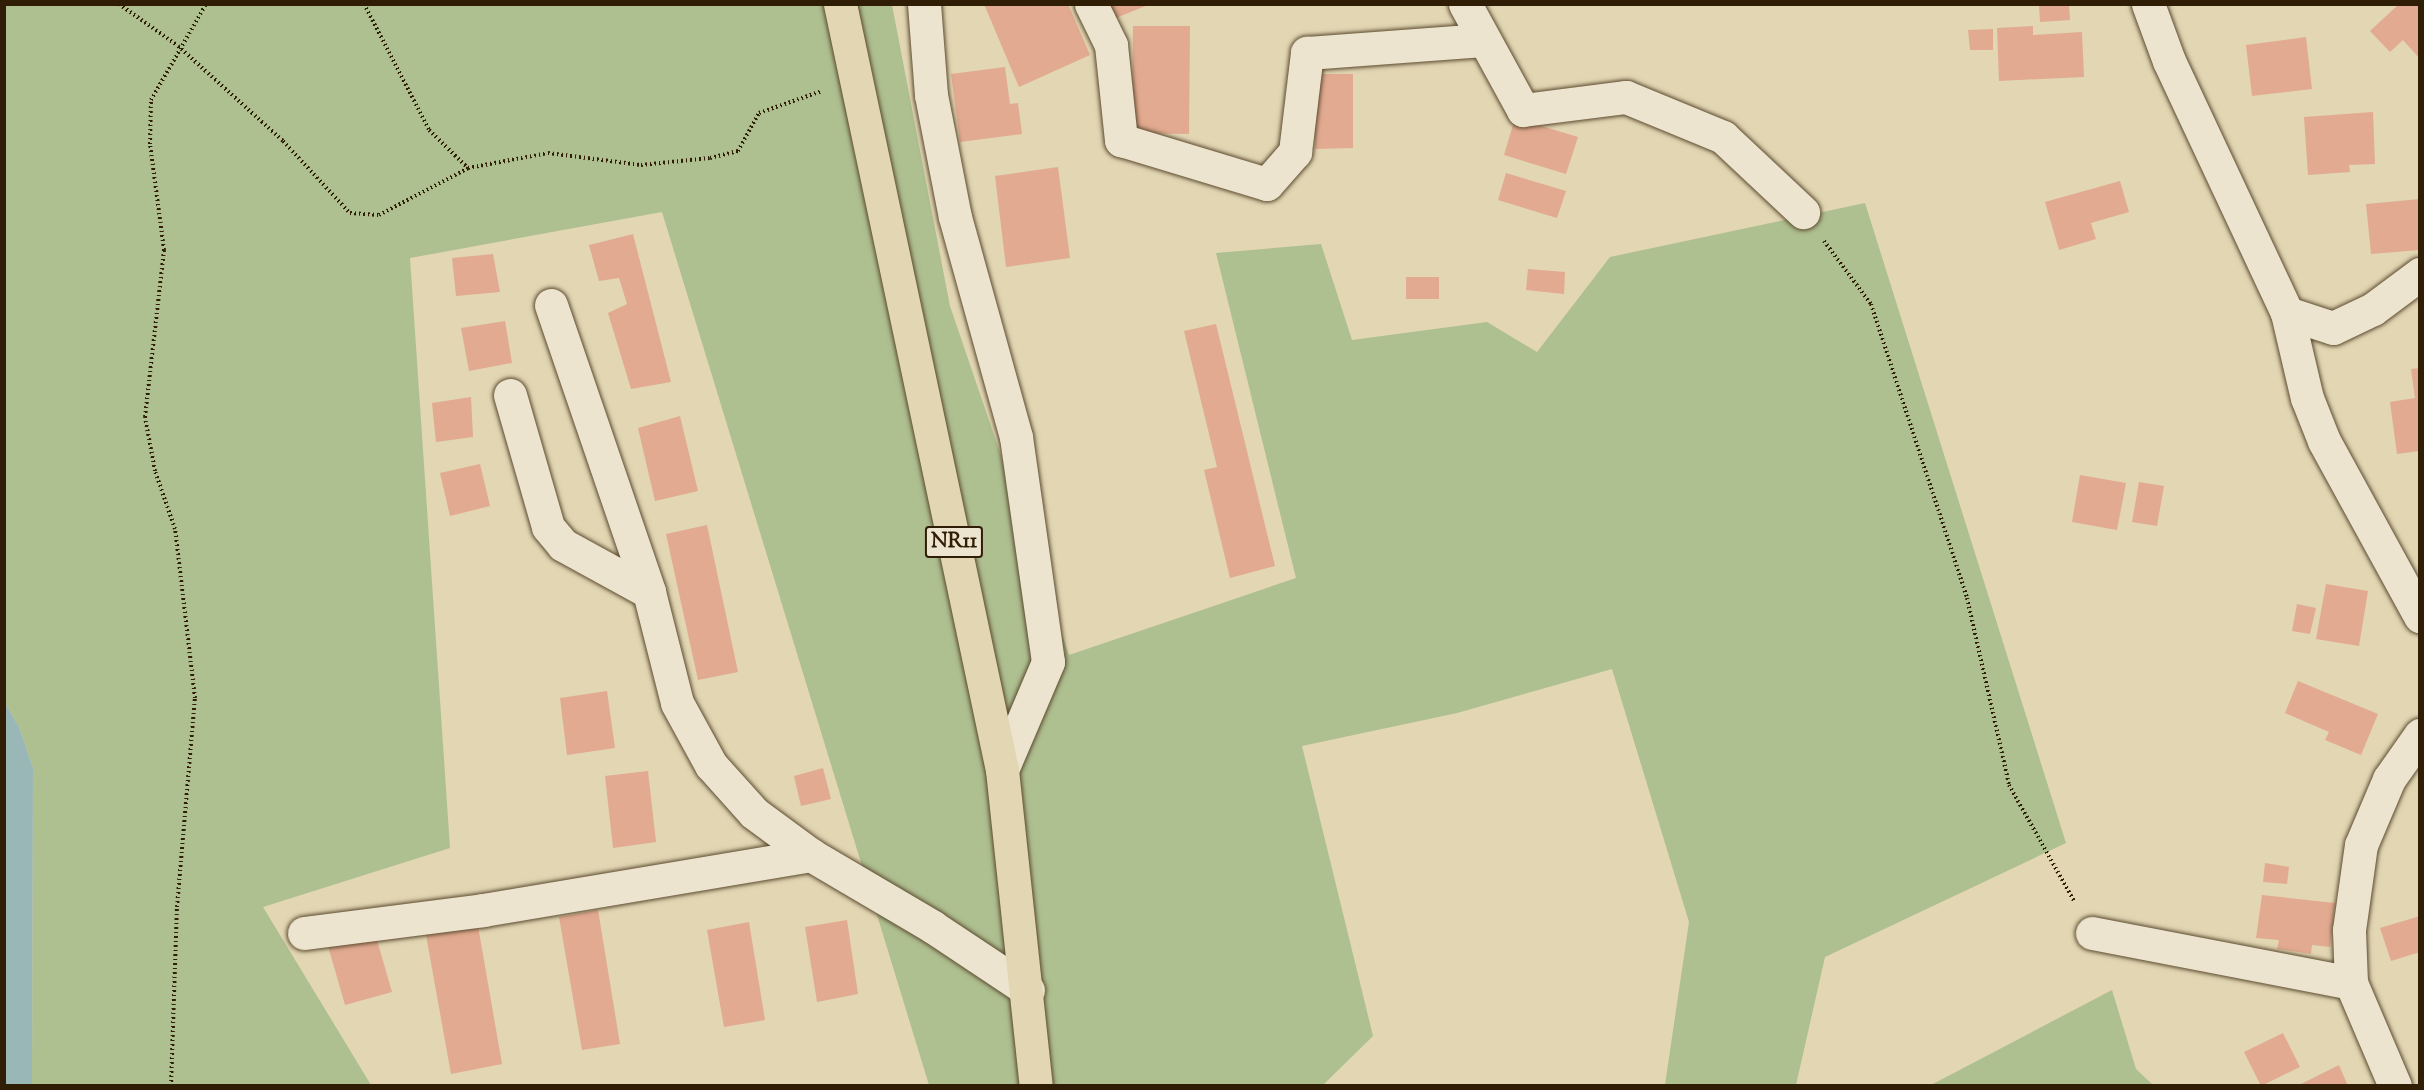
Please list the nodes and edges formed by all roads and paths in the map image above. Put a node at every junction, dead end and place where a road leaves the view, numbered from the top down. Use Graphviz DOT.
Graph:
graph roads {
  1 [pos="119,4"];
  2 [pos="206,4"];
  3 [pos="364,4"];
  4 [pos="840,4"];
  5 [pos="924,4"];
  6 [pos="1090,4"];
  7 [pos="1465,4"];
  8 [pos="2148,4"];
  9 [pos="1484,40"];
  10 [pos="178,46"];
  11 [pos="857,79"];
  12 [pos="468,168"];
  13 [pos="1803,212"];
  14 [pos="2420,274"];
  15 [pos="551,305"];
  16 [pos="2287,313"];
  17 [pos="510,395"];
  18 [pos="649,592"];
  19 [pos="2420,616"];
  20 [pos="2420,735"];
  21 [pos="1002,770"];
  22 [pos="811,855"];
  23 [pos="304,933"];
  24 [pos="2092,933"];
  25 [pos="2351,983"];
  26 [pos="1028,990"];
  27 [pos="171,1086"];
  28 [pos="1036,1086"];
  29 [pos="2395,1086"];
  1 -- 10 [label="path"];
  2 -- 10 [label="path"];
  3 -- 12 [label="path"];
  4 -- 11 [label="highway, NR11"];
  5 -- 21 [label="street"];
  6 -- 9 [label="street"];
  7 -- 9 [label="street"];
  8 -- 16 [label="street"];
  9 -- 13 [label="street"];
  10 -- 12 [label="path"];
  10 -- 27 [label="path"];
  11 -- 12 [label="path"];
  11 -- 21 [label="highway, NR11"];
  13 -- 24 [label="path"];
  14 -- 16 [label="street"];
  15 -- 18 [label="street"];
  16 -- 19 [label="street"];
  17 -- 18 [label="street"];
  18 -- 22 [label="street"];
  20 -- 25 [label="street"];
  21 -- 26 [label="highway, NR11"];
  22 -- 23 [label="street"];
  22 -- 26 [label="street"];
  24 -- 25 [label="street"];
  25 -- 29 [label="street"];
  26 -- 28 [label="highway, NR11"];
}
